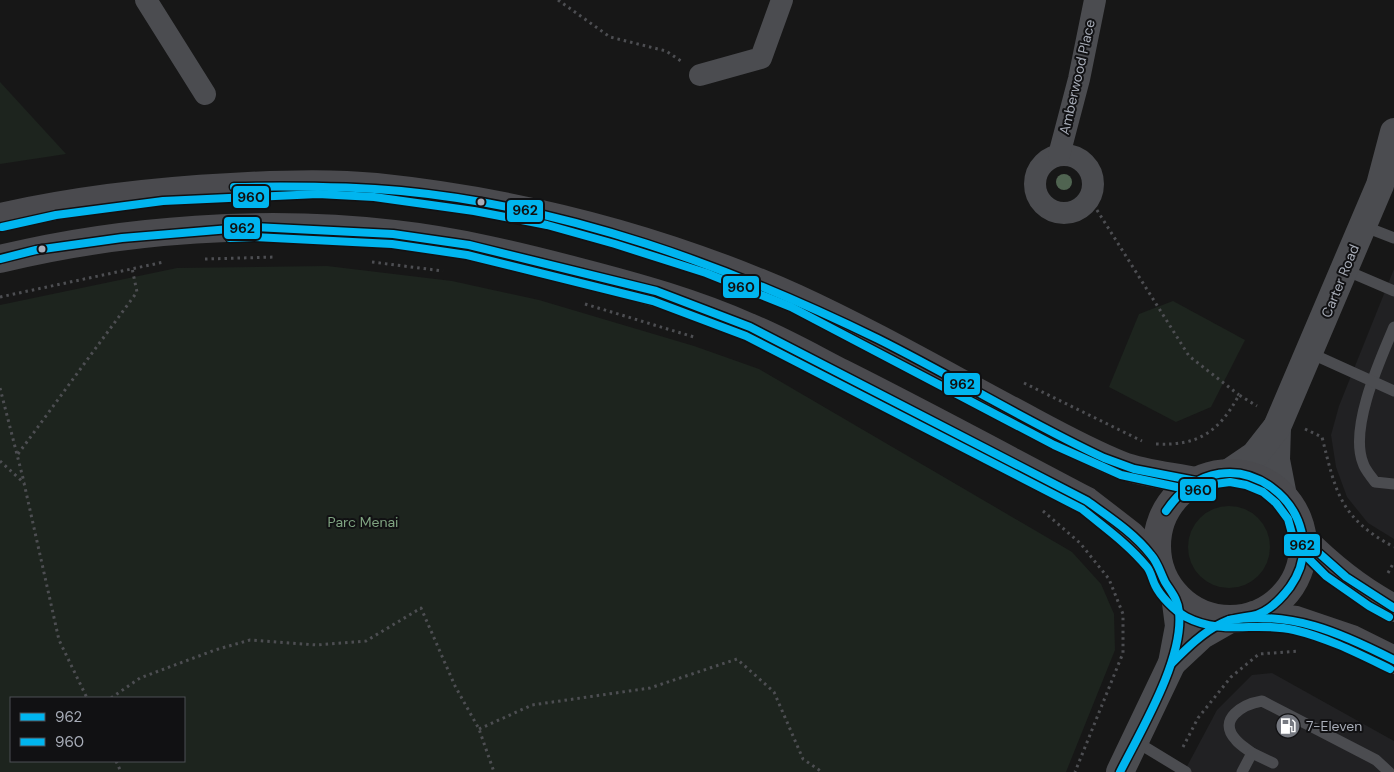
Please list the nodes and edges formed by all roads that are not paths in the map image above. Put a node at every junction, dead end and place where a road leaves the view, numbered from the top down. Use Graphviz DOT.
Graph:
graph roads {
  1 [pos="146,0"];
  2 [pos="782,0"];
  3 [pos="1095,0"];
  4 [pos="700,75"];
  5 [pos="205,94"];
  6 [pos="1394,132"];
  7 [pos="1059,155"];
  8 [pos="0,217"];
  9 [pos="1363,226"];
  10 [pos="1394,238"];
  11 [pos="0,259"];
  12 [pos="1345,270"];
  13 [pos="1394,291"];
  14 [pos="1394,327"];
  15 [pos="1310,352"];
  16 [pos="1372,380"];
  17 [pos="1394,391"];
  18 [pos="1277,427"];
  19 [pos="1230,472"];
  20 [pos="1196,481"];
  21 [pos="1394,484"];
  22 [pos="1284,496"];
  23 [pos="1303,539"];
  24 [pos="1158,564"];
  25 [pos="1175,595"];
  26 [pos="1394,608"];
  27 [pos="1242,617"];
  28 [pos="1394,660"];
  29 [pos="1172,664"];
  30 [pos="1135,741"];
  31 [pos="1252,753"];
  32 [pos="1273,763"];
  33 [pos="1120,772"];
  34 [pos="1186,772"];
  35 [pos="1242,772"];
  36 [pos="1389,772"];
  1 -- 5 [label="street"];
  2 -- 4 [label="street"];
  3 -- 7 [label="street, Amberwood Place"];
  6 -- 9 [label="street, Carter Road"];
  7 -- 7 [label="street, Amberwood Place"];
  8 -- 20 [label="main road"];
  9 -- 10 [label="lane"];
  9 -- 12 [label="street, Carter Road"];
  11 -- 24 [label="main road"];
  12 -- 13 [label="lane"];
  12 -- 15 [label="street, Carter Road"];
  14 -- 16 [label="lane"];
  15 -- 16 [label="lane"];
  15 -- 18 [label="street, Carter Road"];
  16 -- 17 [label="lane"];
  16 -- 21 [label="lane"];
  18 -- 19 [label="street, Carter Road"];
  18 -- 22 [label="street, Carter Road"];
  19 -- 20 [label="main road"];
  19 -- 22 [label="main road"];
  20 -- 24 [label="main road"];
  22 -- 23 [label="main road"];
  23 -- 26 [label="main road"];
  23 -- 27 [label="main road"];
  24 -- 25 [label="main road"];
  25 -- 27 [label="main road"];
  25 -- 29 [label="street"];
  27 -- 28 [label="main road"];
  27 -- 29 [label="street"];
  29 -- 30 [label="street"];
  30 -- 33 [label="street"];
  30 -- 34 [label="lane"];
  31 -- 32 [label="lane"];
  31 -- 35 [label="lane"];
  31 -- 36 [label="lane"];
}
